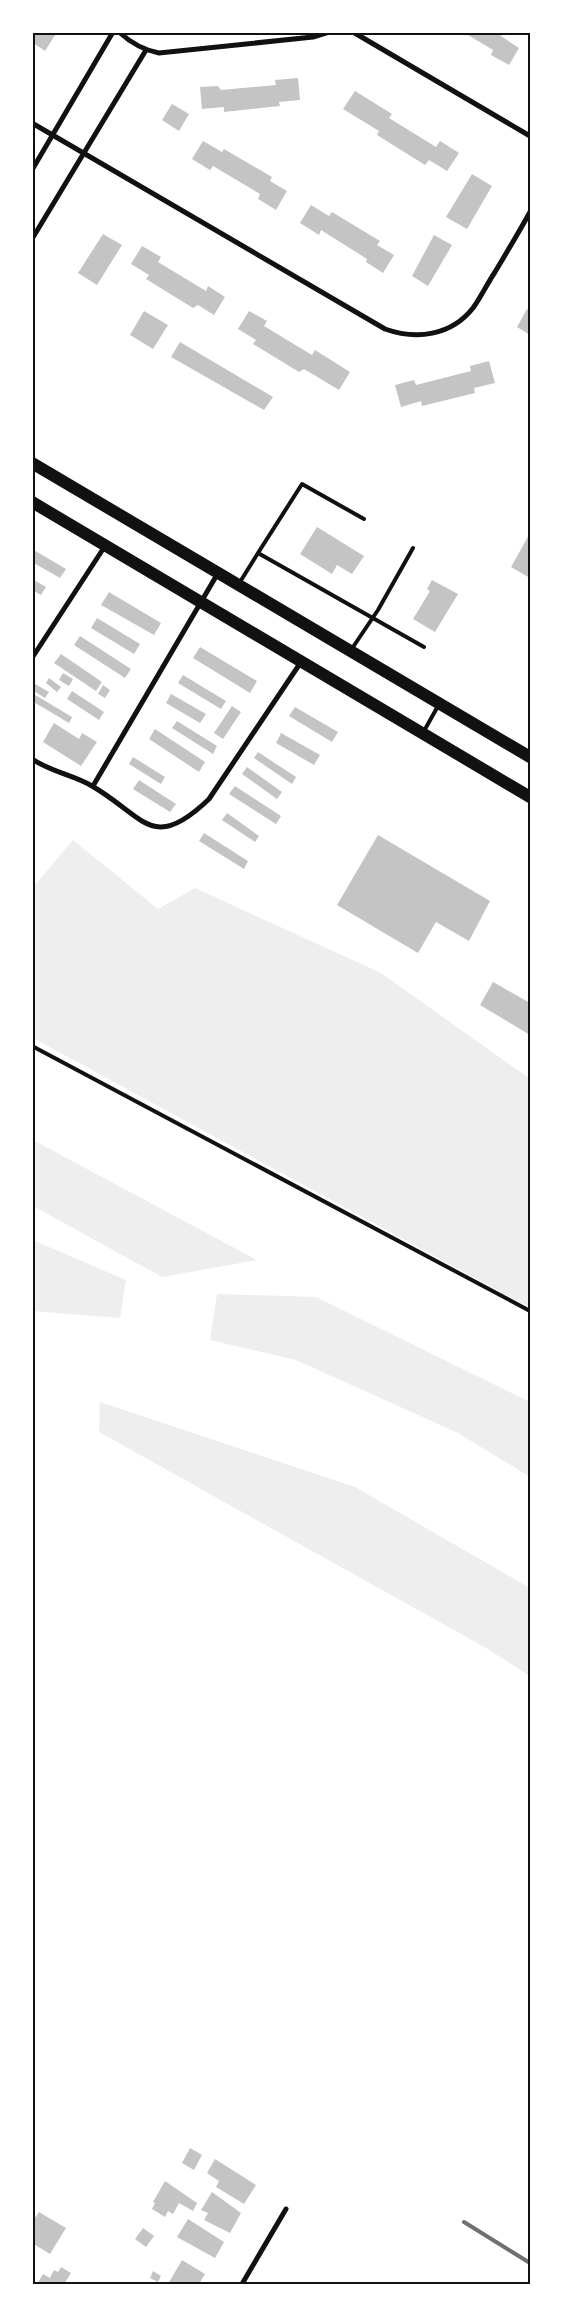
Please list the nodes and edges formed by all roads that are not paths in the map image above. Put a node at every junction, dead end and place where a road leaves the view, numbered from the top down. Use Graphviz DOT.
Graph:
graph roads {
  1 [pos="114,32"];
  2 [pos="119,32"];
  3 [pos="329,32"];
  4 [pos="353,32"];
  5 [pos="146,50"];
  6 [pos="32,123"];
  7 [pos="53,135"];
  8 [pos="530,136"];
  9 [pos="84,153"];
  10 [pos="32,170"];
  11 [pos="530,212"];
  12 [pos="32,240"];
  13 [pos="32,463"];
  14 [pos="32,502"];
  15 [pos="364,518"];
  16 [pos="105,546"];
  17 [pos="413,548"];
  18 [pos="258,553"];
  19 [pos="218,573"];
  20 [pos="238,585"];
  21 [pos="201,602"];
  22 [pos="373,618"];
  23 [pos="424,647"];
  24 [pos="350,652"];
  25 [pos="32,658"];
  26 [pos="302,661"];
  27 [pos="439,703"];
  28 [pos="423,733"];
  29 [pos="530,757"];
  30 [pos="32,759"];
  31 [pos="93,786"];
  32 [pos="530,797"];
  33 [pos="32,1046"];
  34 [pos="530,1311"];
  35 [pos="286,2209"];
  36 [pos="242,2284"];
  1 -- 7 [label="street"];
  2 -- 5 [label="street"];
  3 -- 5 [label="street"];
  4 -- 8 [label="street"];
  5 -- 9 [label="street"];
  6 -- 7 [label="street"];
  7 -- 9 [label="street"];
  7 -- 10 [label="street"];
  9 -- 11 [label="street"];
  9 -- 12 [label="street"];
  13 -- 19 [label="main road"];
  14 -- 16 [label="main road"];
  15 -- 18 [label="lane"];
  16 -- 21 [label="main road"];
  16 -- 25 [label="street"];
  17 -- 22 [label="lane"];
  18 -- 20 [label="lane"];
  18 -- 22 [label="lane"];
  19 -- 20 [label="main road"];
  19 -- 21 [label="street"];
  20 -- 24 [label="main road"];
  21 -- 26 [label="main road"];
  21 -- 31 [label="street"];
  22 -- 23 [label="lane"];
  22 -- 24 [label="lane"];
  24 -- 27 [label="main road"];
  26 -- 28 [label="main road"];
  26 -- 31 [label="street"];
  27 -- 28 [label="lane"];
  27 -- 29 [label="main road"];
  28 -- 32 [label="main road"];
  30 -- 31 [label="street"];
  33 -- 34 [label="lane"];
  35 -- 36 [label="street"];
}
